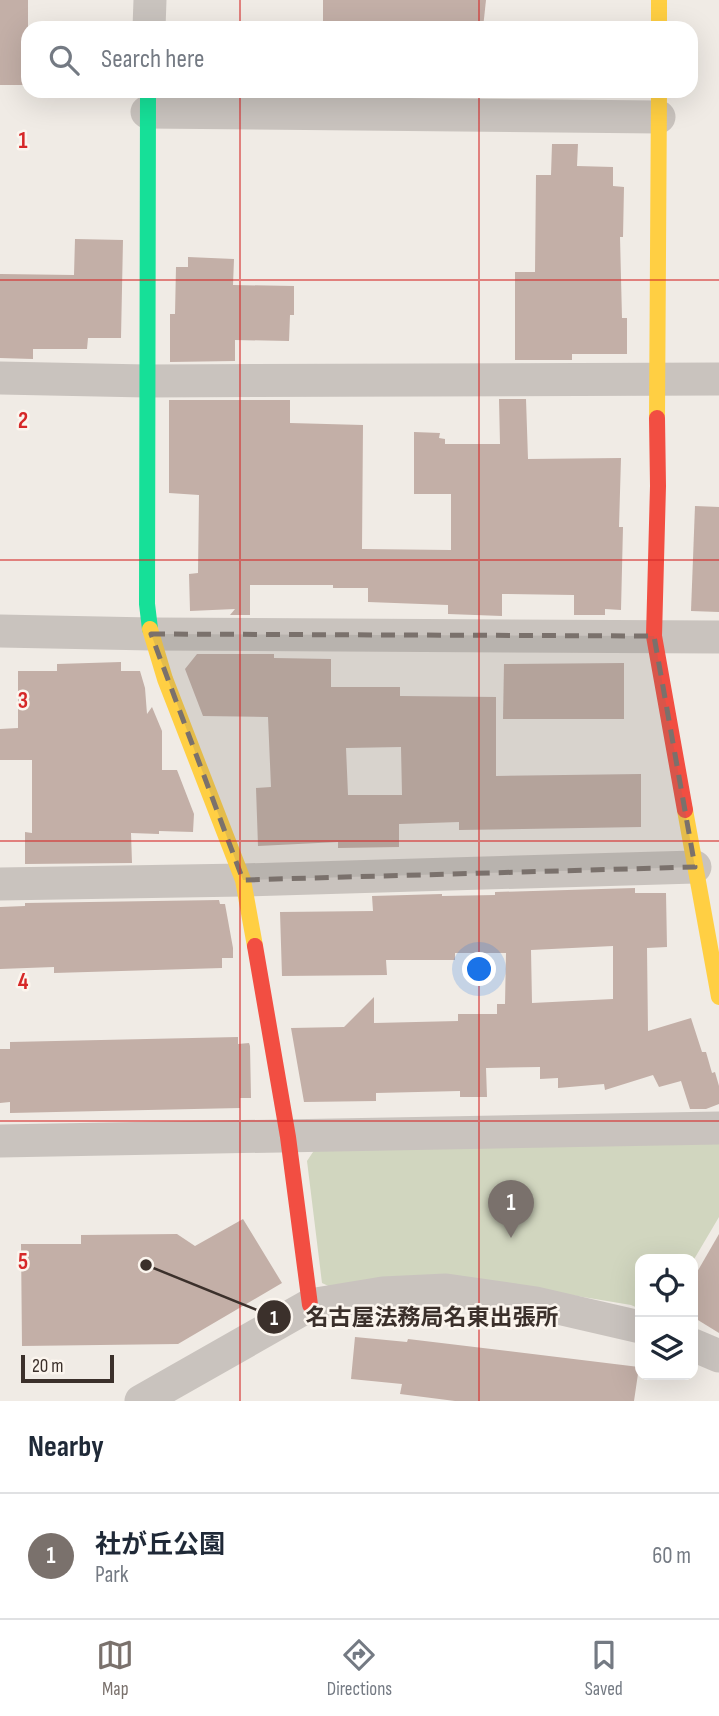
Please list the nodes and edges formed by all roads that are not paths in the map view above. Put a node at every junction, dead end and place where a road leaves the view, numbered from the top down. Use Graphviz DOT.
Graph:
graph roads {
  1 [pos="150,0"];
  2 [pos="659,0"];
  3 [pos="149,21"];
  4 [pos="659,21"];
  5 [pos="147,102"];
  6 [pos="659,104"];
  7 [pos="0,378"];
  8 [pos="719,379"];
  9 [pos="146,381"];
  10 [pos="656,381"];
  11 [pos="0,631"];
  12 [pos="150,634"];
  13 [pos="654,636"];
  14 [pos="719,636"];
  15 [pos="695,867"];
  16 [pos="243,880"];
  17 [pos="0,884"];
  18 [pos="719,997"];
  19 [pos="719,1128"];
  20 [pos="288,1137"];
  21 [pos="0,1141"];
  22 [pos="310,1305"];
  23 [pos="635,1326"];
  24 [pos="698,1347"];
  25 [pos="719,1356"];
  26 [pos="141,1401"];
  1 -- 3 [label="street"];
  2 -- 4 [label="street"];
  5 -- 6 [label="street"];
  5 -- 9 [label="street"];
  6 -- 10 [label="street"];
  7 -- 9 [label="street"];
  8 -- 10 [label="street"];
  9 -- 10 [label="street"];
  9 -- 12 [label="street"];
  10 -- 13 [label="street"];
  11 -- 12 [label="street"];
  12 -- 13 [label="street"];
  12 -- 16 [label="street"];
  13 -- 14 [label="street"];
  13 -- 15 [label="street"];
  15 -- 16 [label="street"];
  15 -- 18 [label="street"];
  16 -- 17 [label="street"];
  16 -- 20 [label="street"];
  19 -- 20 [label="street"];
  20 -- 21 [label="street"];
  20 -- 22 [label="street"];
  22 -- 23 [label="street"];
  22 -- 26 [label="street"];
  24 -- 25 [label="street"];
}
